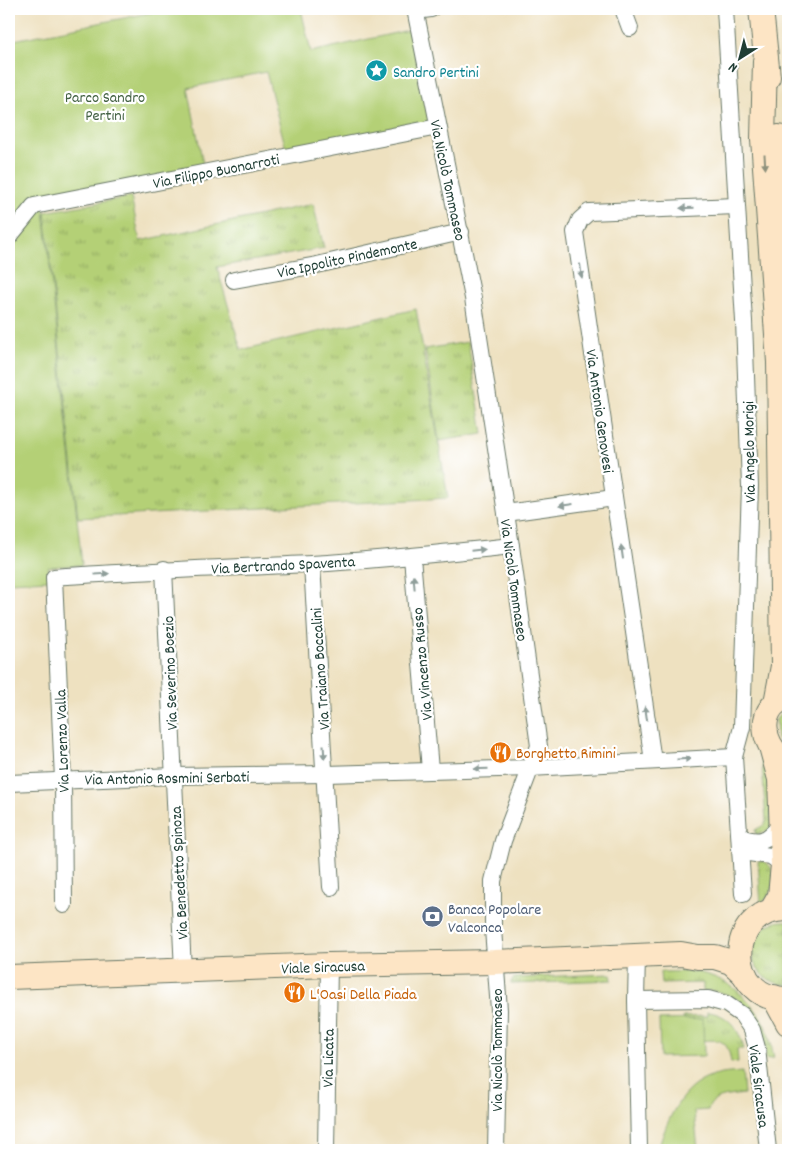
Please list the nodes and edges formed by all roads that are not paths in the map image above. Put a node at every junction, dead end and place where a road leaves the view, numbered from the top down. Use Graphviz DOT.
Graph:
graph roads {
  1 [pos="623,9"];
  2 [pos="725,9"];
  3 [pos="761,9"];
  4 [pos="420,10"];
  5 [pos="630,28"];
  6 [pos="765,61"];
  7 [pos="438,127"];
  8 [pos="736,206"];
  9 [pos="461,232"];
  10 [pos="788,233"];
  11 [pos="9,237"];
  12 [pos="234,280"];
  13 [pos="614,498"];
  14 [pos="506,513"];
  15 [pos="511,546"];
  16 [pos="412,557"];
  17 [pos="312,564"];
  18 [pos="164,569"];
  19 [pos="54,577"];
  20 [pos="782,700"];
  21 [pos="780,755"];
  22 [pos="734,757"];
  23 [pos="653,761"];
  24 [pos="530,768"];
  25 [pos="430,770"];
  26 [pos="326,774"];
  27 [pos="173,776"];
  28 [pos="63,780"];
  29 [pos="9,783"];
  30 [pos="781,824"];
  31 [pos="740,845"];
  32 [pos="783,865"];
  33 [pos="331,887"];
  34 [pos="742,894"];
  35 [pos="64,905"];
  36 [pos="771,913"];
  37 [pos="681,954"];
  38 [pos="637,956"];
  39 [pos="494,962"];
  40 [pos="329,965"];
  41 [pos="183,970"];
  42 [pos="745,975"];
  43 [pos="9,977"];
  44 [pos="781,998"];
  45 [pos="636,1000"];
  46 [pos="788,1023"];
  47 [pos="639,1149"];
  48 [pos="326,1150"];
  49 [pos="496,1150"];
  50 [pos="768,1150"];
  1 -- 5 [label="street"];
  2 -- 8 [label="street, Via Angelo Morigi"];
  3 -- 6 [label="main road"];
  4 -- 7 [label="street, Via Nicolò Tommaseo"];
  6 -- 10 [label="main road"];
  6 -- 20 [label="main road, one-way"];
  7 -- 9 [label="street, Via Nicolò Tommaseo"];
  7 -- 11 [label="street, Via Filippo Buonarroti"];
  8 -- 13 [label="street, Via Antonio Genovesi, one-way"];
  8 -- 22 [label="street, Via Angelo Morigi"];
  9 -- 12 [label="street, Via Ippolito Pindemonte"];
  9 -- 14 [label="street, Via Nicolò Tommaseo"];
  13 -- 14 [label="street, one-way"];
  23 -- 13 [label="street, Via Antonio Genovesi, one-way"];
  14 -- 15 [label="street, Via Nicolò Tommaseo"];
  16 -- 15 [label="street, Via Bertrando Spaventa, one-way"];
  15 -- 24 [label="street, Via Nicolò Tommaseo"];
  16 -- 17 [label="street, Via Bertrando Spaventa"];
  25 -- 16 [label="street, Via Vincenzo Russo, one-way"];
  17 -- 18 [label="street, Via Bertrando Spaventa"];
  17 -- 26 [label="street, Via Traiano Boccalini, one-way"];
  19 -- 18 [label="street, Via Bertrando Spaventa, one-way"];
  18 -- 27 [label="street, Via Severino Boezio"];
  19 -- 28 [label="street, Via Lorenzo Valla"];
  20 -- 21 [label="main road"];
  21 -- 30 [label="main road"];
  23 -- 22 [label="street, Via Antonio Rosmini Serbati, one-way"];
  22 -- 31 [label="street, Via Angelo Morigi"];
  23 -- 24 [label="street, Via Antonio Rosmini Serbati"];
  24 -- 25 [label="street, Via Antonio Rosmini Serbati, one-way"];
  24 -- 39 [label="street, Via Nicolò Tommaseo"];
  25 -- 26 [label="street, Via Antonio Rosmini Serbati"];
  26 -- 27 [label="street, Via Antonio Rosmini Serbati"];
  26 -- 33 [label="street"];
  27 -- 28 [label="street, Via Antonio Rosmini Serbati"];
  27 -- 41 [label="street, Via Benedetto Spinoza"];
  28 -- 29 [label="street, Via Antonio Rosmini Serbati"];
  28 -- 35 [label="street, Via Lorenzo Valla"];
  30 -- 31 [label="street"];
  30 -- 32 [label="main road"];
  31 -- 32 [label="street"];
  31 -- 34 [label="street, Via Angelo Morigi"];
  32 -- 36 [label="main road"];
  36 -- 37 [label="main road, Viale Siracusa"];
  36 -- 42 [label="main road"];
  37 -- 38 [label="main road, Viale Siracusa"];
  37 -- 42 [label="main road, Viale Siracusa"];
  38 -- 39 [label="main road, Viale Siracusa"];
  38 -- 45 [label="street"];
  39 -- 40 [label="main road, Viale Siracusa"];
  39 -- 49 [label="street, Via Nicolò Tommaseo"];
  40 -- 41 [label="main road, Viale Siracusa"];
  40 -- 48 [label="street, Via Licata"];
  41 -- 43 [label="main road, Viale Siracusa"];
  42 -- 44 [label="main road, Viale Siracusa"];
  44 -- 46 [label="main road"];
  45 -- 47 [label="street"];
  45 -- 50 [label="street, Viale Siracusa"];
}
